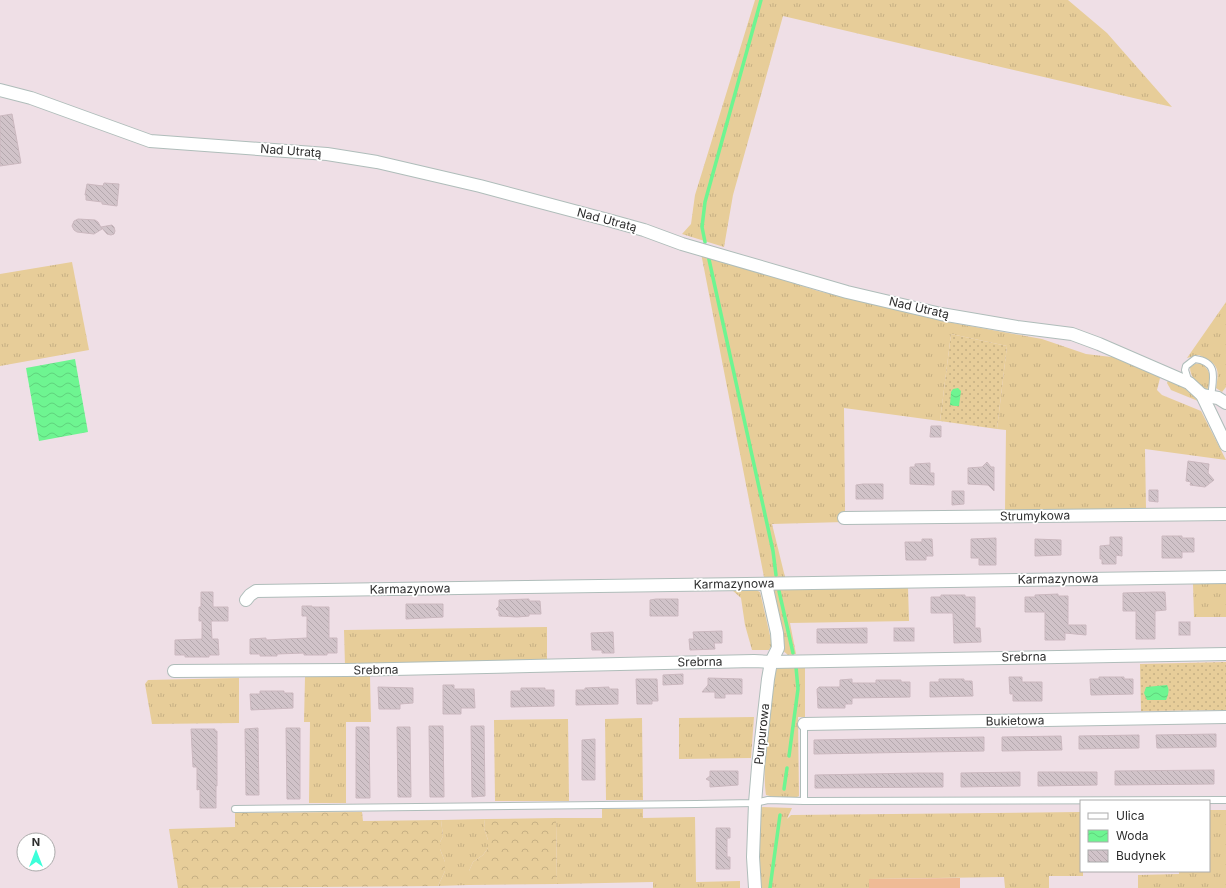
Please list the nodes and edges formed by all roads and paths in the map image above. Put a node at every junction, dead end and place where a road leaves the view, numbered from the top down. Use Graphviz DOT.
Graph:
graph roads {
  1 [pos="0,90"];
  2 [pos="1189,383"];
  3 [pos="1207,396"];
  4 [pos="1226,403"];
  5 [pos="1226,445"];
  6 [pos="1226,514"];
  7 [pos="844,518"];
  8 [pos="1226,577"];
  9 [pos="766,584"];
  10 [pos="246,600"];
  11 [pos="1226,654"];
  12 [pos="771,662"];
  13 [pos="174,671"];
  14 [pos="1226,717"];
  15 [pos="804,724"];
  16 [pos="1080,800"];
  17 [pos="1210,800"];
  18 [pos="1226,800"];
  19 [pos="804,801"];
  20 [pos="754,803"];
  21 [pos="235,809"];
  22 [pos="755,888"];
  1 -- 2 [label="street, Nad Utratą"];
  2 -- 3 [label="street, Nad Utratą"];
  2 -- 3 [label="lane"];
  3 -- 4 [label="street"];
  3 -- 5 [label="street"];
  6 -- 7 [label="street, Strumykowa"];
  8 -- 9 [label="street, Karmazynowa"];
  9 -- 10 [label="street, Karmazynowa"];
  9 -- 12 [label="street, Purpurowa"];
  11 -- 12 [label="street, Srebrna"];
  12 -- 13 [label="street, Srebrna"];
  12 -- 20 [label="street, Purpurowa"];
  14 -- 15 [label="street, Bukietowa"];
  15 -- 19 [label="lane"];
  16 -- 19 [label="lane"];
  17 -- 18 [label="lane"];
  19 -- 20 [label="lane"];
  20 -- 21 [label="lane"];
  20 -- 22 [label="street, Purpurowa"];
}
